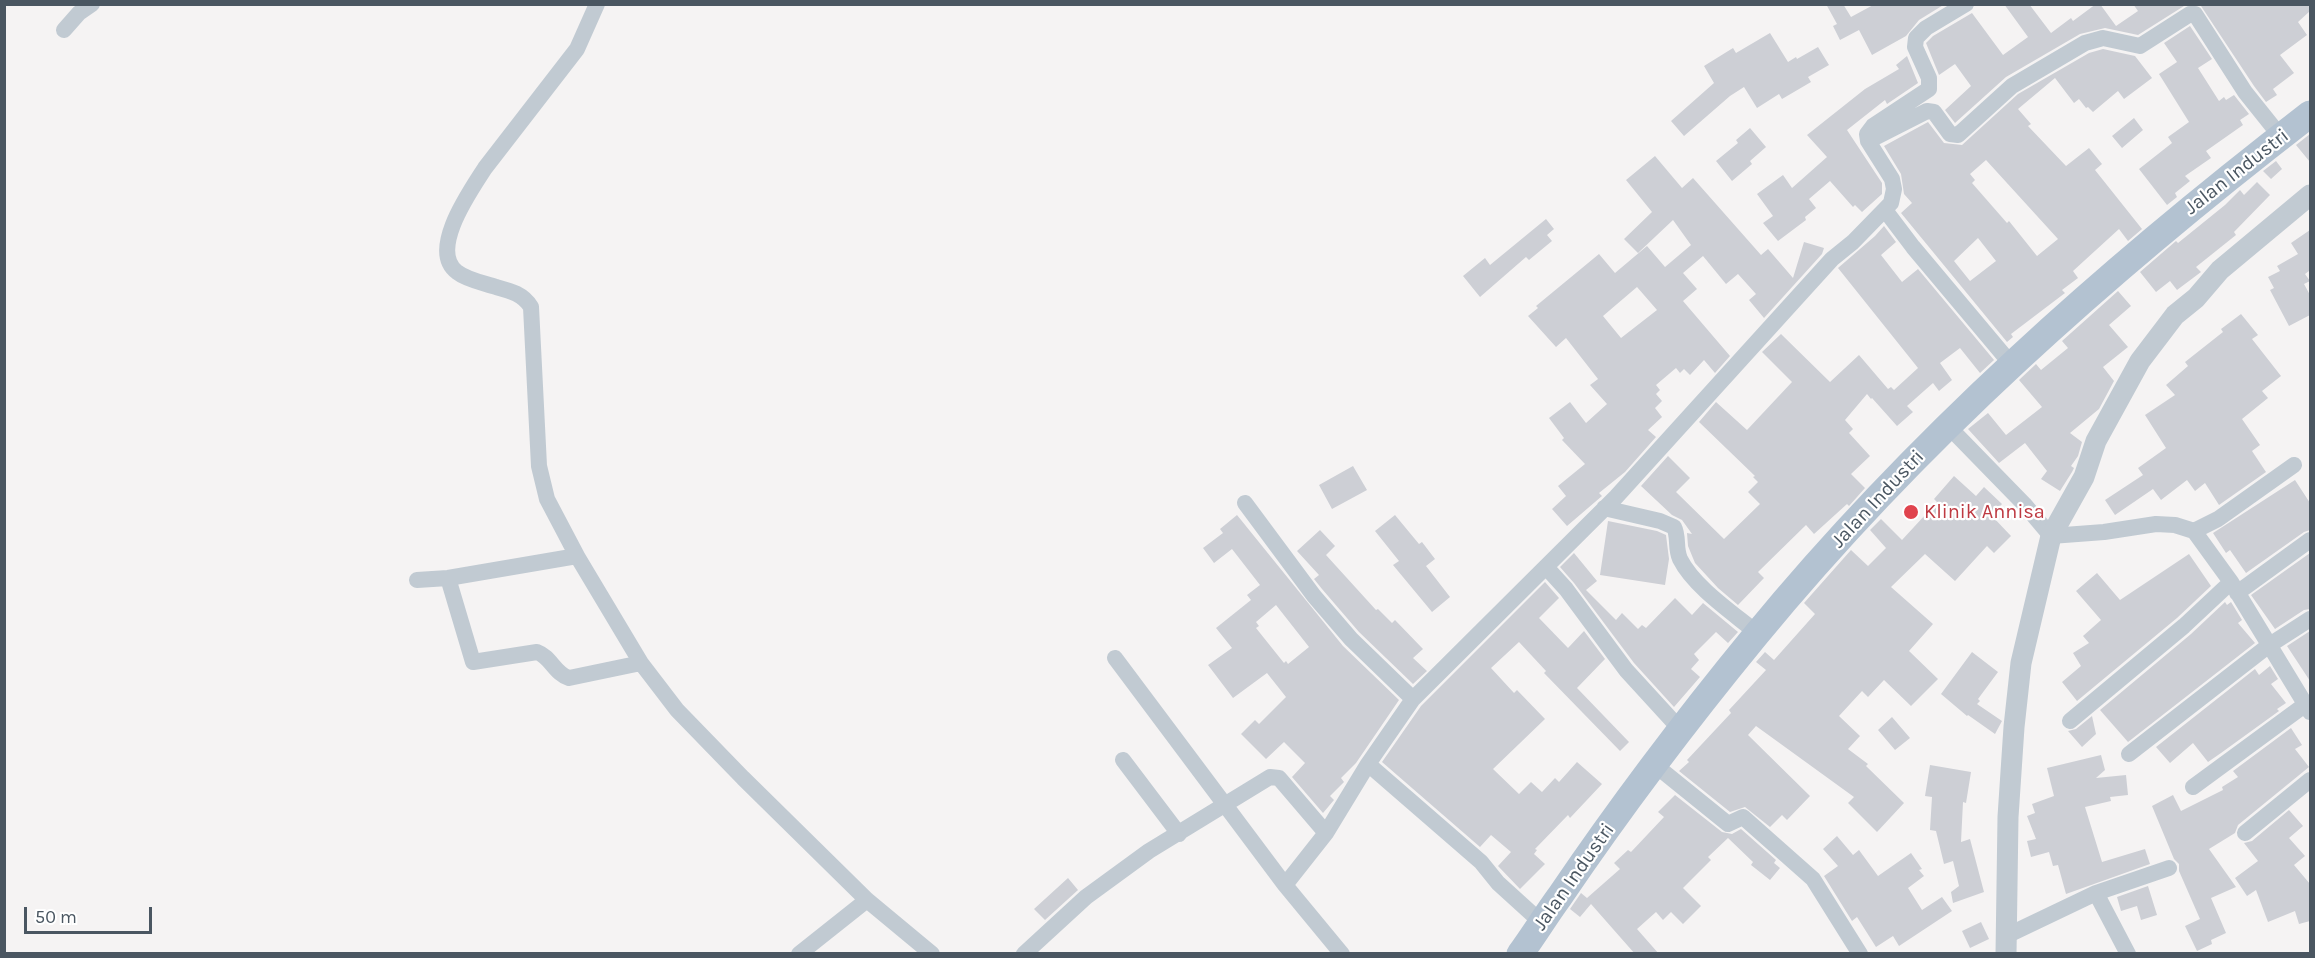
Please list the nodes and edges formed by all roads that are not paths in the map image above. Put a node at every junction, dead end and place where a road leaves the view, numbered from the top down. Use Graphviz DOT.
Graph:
graph roads {
  1 [pos="92,4"];
  2 [pos="583,4"];
  3 [pos="597,4"];
  4 [pos="1966,4"];
  5 [pos="64,30"];
  6 [pos="578,49"];
  7 [pos="2310,114"];
  8 [pos="2281,136"];
  9 [pos="1868,141"];
  10 [pos="2310,195"];
  11 [pos="1885,210"];
  12 [pos="2012,365"];
  13 [pos="1947,425"];
  14 [pos="2294,465"];
  15 [pos="1245,503"];
  16 [pos="1604,508"];
  17 [pos="2194,531"];
  18 [pos="2050,536"];
  19 [pos="2310,540"];
  20 [pos="577,556"];
  21 [pos="1546,567"];
  22 [pos="448,578"];
  23 [pos="417,580"];
  24 [pos="2234,588"];
  25 [pos="2310,619"];
  26 [pos="1757,633"];
  27 [pos="2268,646"];
  28 [pos="1115,658"];
  29 [pos="641,663"];
  30 [pos="1413,699"];
  31 [pos="2308,708"];
  32 [pos="2070,721"];
  33 [pos="1680,729"];
  34 [pos="2129,754"];
  35 [pos="1123,760"];
  36 [pos="1368,764"];
  37 [pos="1655,765"];
  38 [pos="2310,780"];
  39 [pos="2193,787"];
  40 [pos="1226,805"];
  41 [pos="1326,833"];
  42 [pos="2245,833"];
  43 [pos="1179,834"];
  44 [pos="2169,868"];
  45 [pos="1285,885"];
  46 [pos="2096,893"];
  47 [pos="867,900"];
  48 [pos="1542,923"];
  49 [pos="2006,945"];
  50 [pos="799,954"];
  51 [pos="932,954"];
  52 [pos="1024,954"];
  53 [pos="1342,954"];
  54 [pos="1520,954"];
  55 [pos="1860,954"];
  56 [pos="2128,954"];
  1 -- 5 [label="street"];
  2 -- 6 [label="street"];
  3 -- 6 [label="street"];
  4 -- 9 [label="street"];
  6 -- 20 [label="street"];
  7 -- 8 [label="main road, Jalan Industri"];
  8 -- 9 [label="street"];
  8 -- 12 [label="main road, Jalan Industri"];
  9 -- 11 [label="street"];
  10 -- 18 [label="street"];
  11 -- 12 [label="street"];
  11 -- 16 [label="street"];
  12 -- 13 [label="main road, Jalan Industri"];
  13 -- 18 [label="street"];
  13 -- 26 [label="main road, Jalan Industri"];
  14 -- 17 [label="street"];
  15 -- 30 [label="street"];
  16 -- 21 [label="street"];
  16 -- 26 [label="street"];
  17 -- 18 [label="street"];
  17 -- 24 [label="street"];
  18 -- 49 [label="street"];
  19 -- 24 [label="street"];
  20 -- 22 [label="street"];
  20 -- 29 [label="street"];
  21 -- 30 [label="street"];
  21 -- 33 [label="street"];
  22 -- 23 [label="street"];
  22 -- 29 [label="street"];
  24 -- 27 [label="street"];
  24 -- 32 [label="street"];
  25 -- 27 [label="street"];
  26 -- 33 [label="main road, Jalan Industri"];
  27 -- 31 [label="street"];
  27 -- 34 [label="street"];
  28 -- 40 [label="street"];
  29 -- 47 [label="street"];
  30 -- 36 [label="street"];
  31 -- 39 [label="street"];
  33 -- 37 [label="main road, Jalan Industri"];
  35 -- 43 [label="street"];
  36 -- 41 [label="street"];
  36 -- 48 [label="street"];
  37 -- 48 [label="main road, Jalan Industri"];
  37 -- 55 [label="street"];
  38 -- 42 [label="street"];
  40 -- 41 [label="street"];
  40 -- 43 [label="street"];
  40 -- 45 [label="street"];
  41 -- 45 [label="street"];
  43 -- 52 [label="street"];
  44 -- 46 [label="street"];
  45 -- 53 [label="street"];
  46 -- 49 [label="street"];
  46 -- 56 [label="street"];
  47 -- 50 [label="street"];
  47 -- 51 [label="street"];
  48 -- 54 [label="main road, Jalan Industri"];
}
